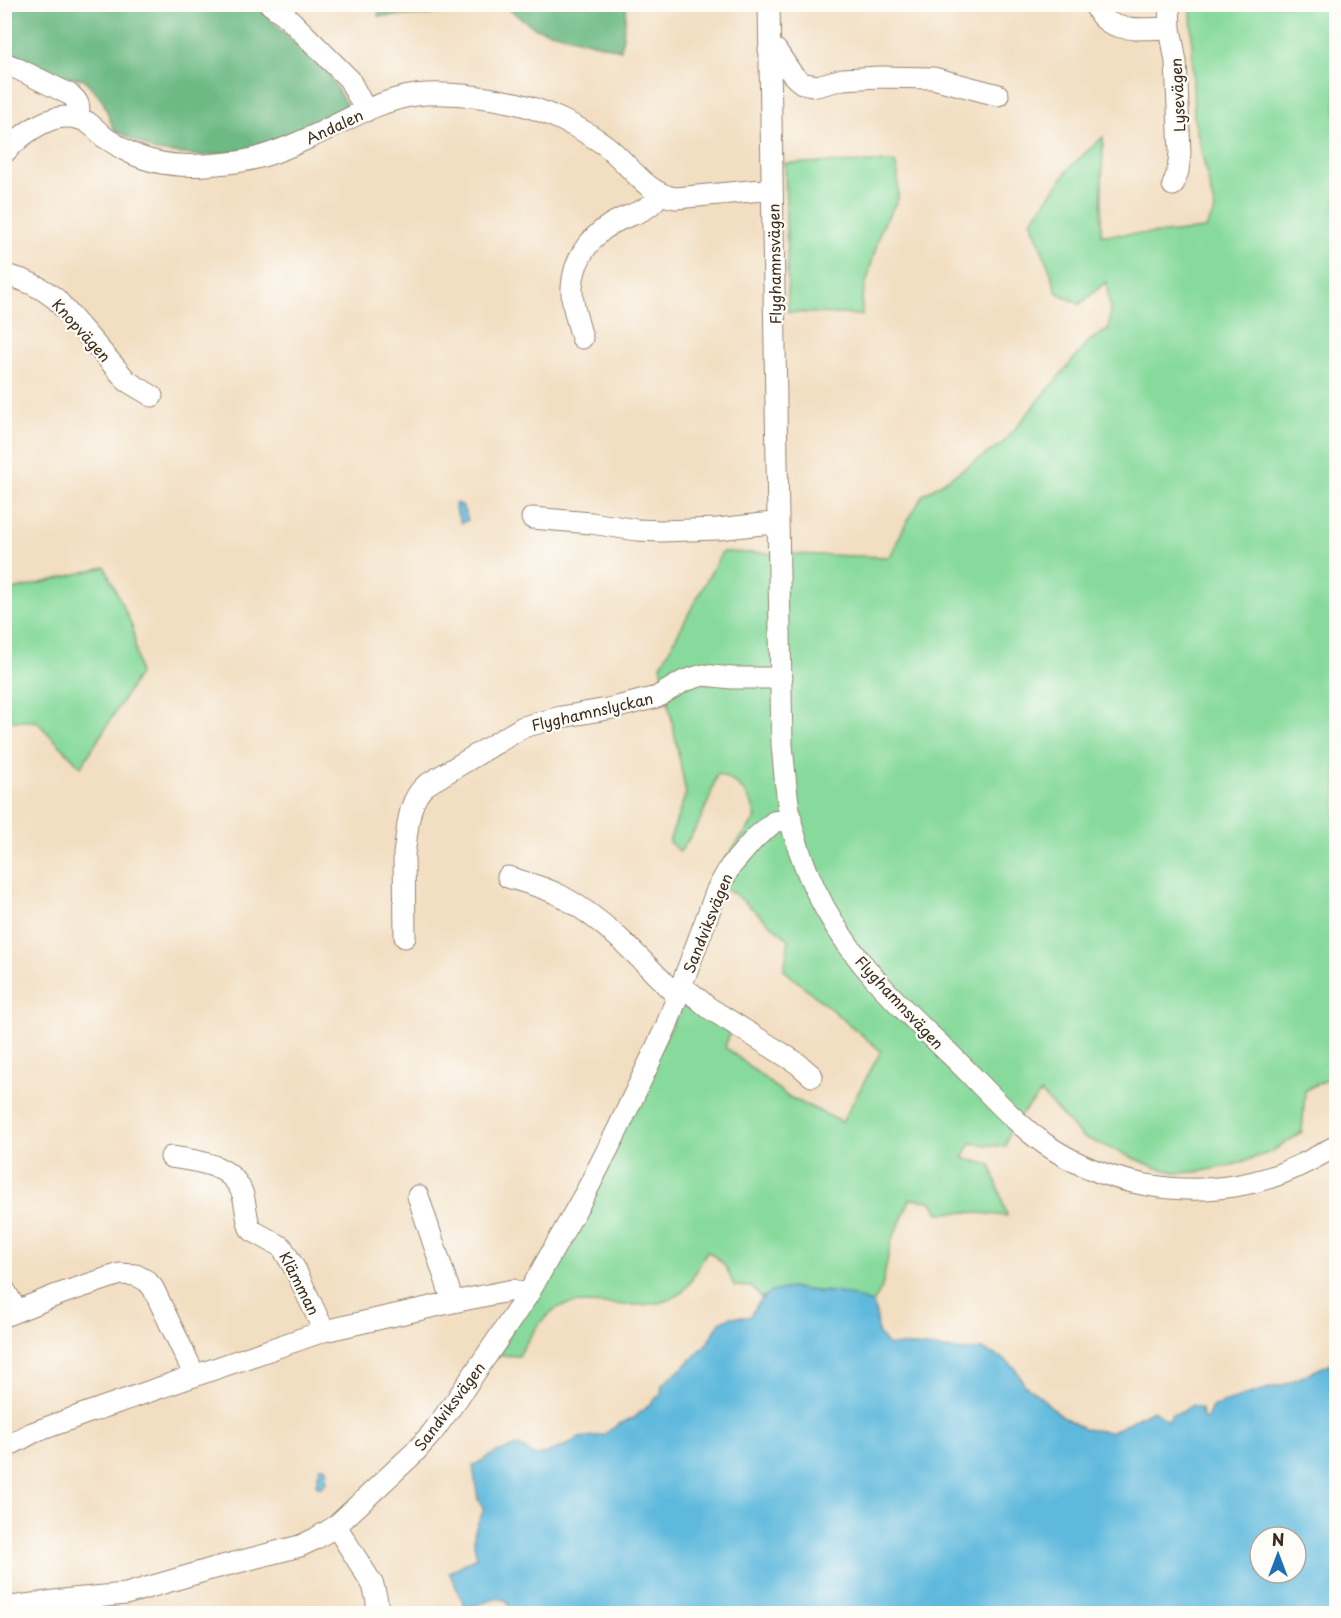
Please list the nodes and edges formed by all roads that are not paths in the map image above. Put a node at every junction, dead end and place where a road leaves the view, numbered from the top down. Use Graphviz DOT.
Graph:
graph roads {
  1 [pos="769,4"];
  2 [pos="1095,4"];
  3 [pos="1168,4"];
  4 [pos="283,8"];
  5 [pos="1170,28"];
  6 [pos="769,50"];
  7 [pos="4,63"];
  8 [pos="998,95"];
  9 [pos="366,111"];
  10 [pos="77,118"];
  11 [pos="4,153"];
  12 [pos="1173,185"];
  13 [pos="772,189"];
  14 [pos="660,194"];
  15 [pos="4,275"];
  16 [pos="582,338"];
  17 [pos="152,396"];
  18 [pos="532,519"];
  19 [pos="778,523"];
  20 [pos="782,678"];
  21 [pos="791,818"];
  22 [pos="508,877"];
  23 [pos="405,937"];
  24 [pos="680,991"];
  25 [pos="812,1076"];
  26 [pos="1336,1146"];
  27 [pos="171,1157"];
  28 [pos="418,1197"];
  29 [pos="4,1289"];
  30 [pos="527,1296"];
  31 [pos="453,1302"];
  32 [pos="10,1313"];
  33 [pos="324,1331"];
  34 [pos="195,1376"];
  35 [pos="4,1448"];
  36 [pos="336,1526"];
  37 [pos="4,1608"];
  38 [pos="377,1614"];
  1 -- 6 [label="street, Flyghamnsvägen"];
  2 -- 5 [label="street"];
  3 -- 5 [label="street, Lysevägen"];
  4 -- 9 [label="street"];
  5 -- 12 [label="street, Lysevägen"];
  6 -- 8 [label="street"];
  6 -- 13 [label="street, Flyghamnsvägen"];
  7 -- 10 [label="street"];
  9 -- 10 [label="street, Andalen"];
  9 -- 14 [label="street, Andalen"];
  10 -- 11 [label="street"];
  13 -- 14 [label="street"];
  13 -- 19 [label="street, Flyghamnsvägen"];
  14 -- 16 [label="street"];
  15 -- 17 [label="street, Knopvägen"];
  18 -- 19 [label="street"];
  19 -- 20 [label="street, Flyghamnsvägen"];
  20 -- 21 [label="street, Flyghamnsvägen"];
  20 -- 23 [label="street, Flyghamnslyckan"];
  21 -- 24 [label="street, Sandviksvägen"];
  21 -- 26 [label="street, Flyghamnsvägen"];
  22 -- 24 [label="street, Sandviksvägen"];
  24 -- 25 [label="street, Sandviksvägen"];
  24 -- 30 [label="street, Sandviksvägen"];
  27 -- 33 [label="street, Klämman"];
  28 -- 31 [label="street"];
  29 -- 32 [label="street"];
  30 -- 31 [label="street, Klämman"];
  30 -- 36 [label="street, Sandviksvägen"];
  31 -- 33 [label="street, Klämman"];
  32 -- 34 [label="street"];
  33 -- 34 [label="street, Klämman"];
  34 -- 35 [label="street, Klämman"];
  36 -- 37 [label="street, Sandviksvägen"];
  36 -- 38 [label="street"];
}
